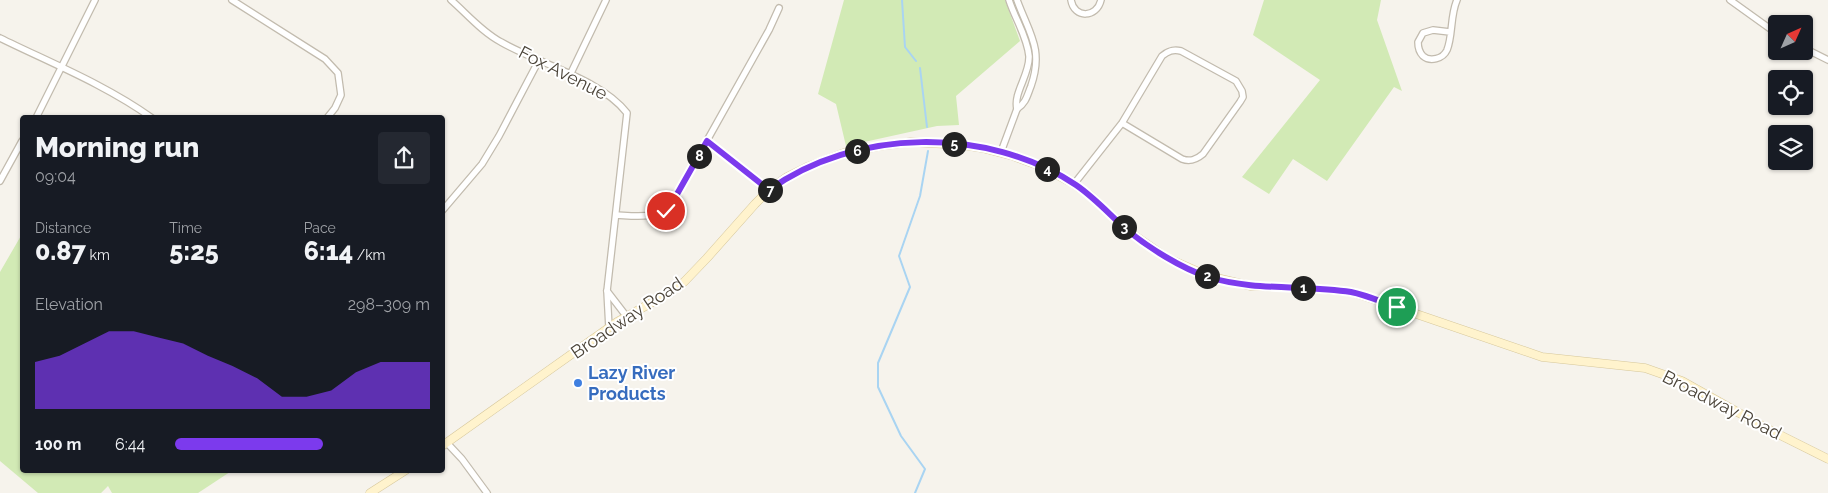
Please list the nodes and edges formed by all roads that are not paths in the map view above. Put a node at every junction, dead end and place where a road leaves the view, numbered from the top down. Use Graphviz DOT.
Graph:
graph roads {
  1 [pos="232,0"];
  2 [pos="451,0"];
  3 [pos="606,0"];
  4 [pos="1009,0"];
  5 [pos="1017,0"];
  6 [pos="1071,0"];
  7 [pos="1101,0"];
  8 [pos="1457,0"];
  9 [pos="1730,0"];
  10 [pos="93,1"];
  11 [pos="779,8"];
  12 [pos="1027,23"];
  13 [pos="1020,27"];
  14 [pos="1768,27"];
  15 [pos="1450,32"];
  16 [pos="0,38"];
  17 [pos="1813,52"];
  18 [pos="539,60"];
  19 [pos="1828,60"];
  20 [pos="62,68"];
  21 [pos="570,75"];
  22 [pos="1017,109"];
  23 [pos="38,115"];
  24 [pos="148,115"];
  25 [pos="329,115"];
  26 [pos="1122,123"];
  27 [pos="707,141"];
  28 [pos="20,145"];
  29 [pos="1001,152"];
  30 [pos="0,181"];
  31 [pos="1074,184"];
  32 [pos="769,190"];
  33 [pos="445,207"];
  34 [pos="616,215"];
  35 [pos="607,291"];
  36 [pos="627,317"];
  37 [pos="608,328"];
  38 [pos="445,444"];
  39 [pos="1828,459"];
  40 [pos="401,473"];
  41 [pos="370,493"];
  42 [pos="487,493"];
  1 -- 25 [label="street"];
  2 -- 18 [label="street, Fox Avenue"];
  3 -- 21 [label="street"];
  4 -- 13 [label="street"];
  5 -- 12 [label="street"];
  6 -- 7 [label="street"];
  8 -- 15 [label="street"];
  9 -- 14 [label="street"];
  10 -- 20 [label="street"];
  11 -- 27 [label="street"];
  12 -- 13 [label="street"];
  12 -- 22 [label="street"];
  13 -- 22 [label="street"];
  15 -- 15 [label="street"];
  16 -- 20 [label="street"];
  17 -- 19 [label="street"];
  18 -- 21 [label="street, Fox Avenue"];
  18 -- 33 [label="street"];
  20 -- 23 [label="street"];
  20 -- 24 [label="street"];
  21 -- 34 [label="street, Fox Avenue"];
  22 -- 29 [label="street"];
  26 -- 26 [label="street"];
  26 -- 31 [label="street"];
  27 -- 32 [label="street"];
  27 -- 34 [label="street"];
  28 -- 30 [label="street"];
  29 -- 31 [label="main road, Broadway Road"];
  29 -- 32 [label="main road, Broadway Road"];
  31 -- 39 [label="main road, Broadway Road"];
  32 -- 36 [label="main road, Broadway Road"];
  34 -- 35 [label="street, Fox Avenue"];
  35 -- 36 [label="street"];
  35 -- 37 [label="street, Fox Avenue"];
  36 -- 37 [label="main road, Broadway Road"];
  37 -- 38 [label="main road, Broadway Road"];
  38 -- 42 [label="street"];
  40 -- 41 [label="main road"];
}
